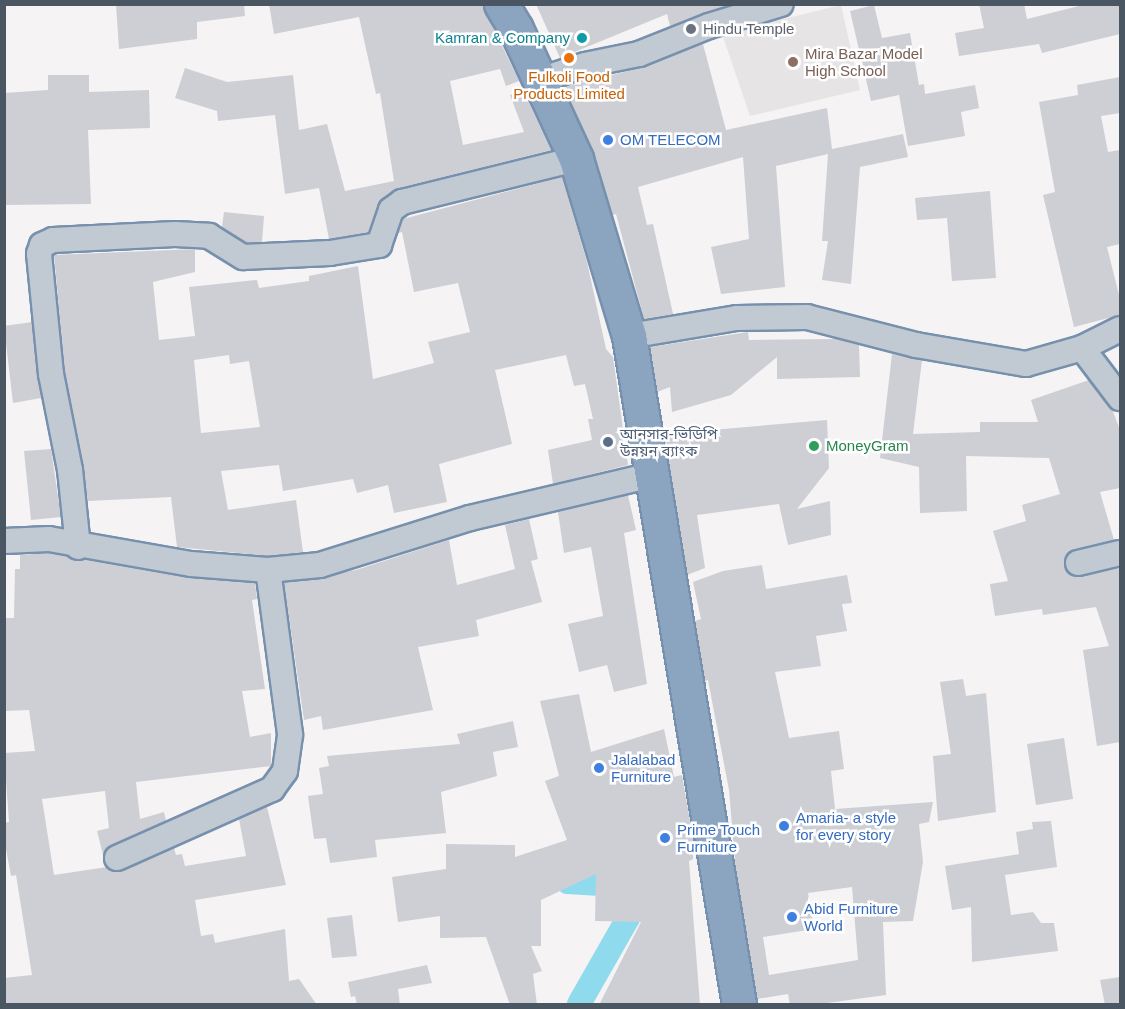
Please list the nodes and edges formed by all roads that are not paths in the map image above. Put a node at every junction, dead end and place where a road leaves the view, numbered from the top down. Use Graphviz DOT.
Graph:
graph roads {
  1 [pos="501,4"];
  2 [pos="781,4"];
  3 [pos="540,80"];
  4 [pos="576,159"];
  5 [pos="1120,328"];
  6 [pos="629,336"];
  7 [pos="1082,348"];
  8 [pos="1120,398"];
  9 [pos="652,475"];
  10 [pos="4,541"];
  11 [pos="78,547"];
  12 [pos="1120,553"];
  13 [pos="1078,562"];
  14 [pos="268,570"];
  15 [pos="117,858"];
  16 [pos="739,1005"];
  1 -- 3 [label="highway"];
  2 -- 3 [label="street"];
  3 -- 4 [label="highway"];
  4 -- 6 [label="highway"];
  4 -- 11 [label="street"];
  5 -- 7 [label="street"];
  6 -- 7 [label="street"];
  6 -- 9 [label="highway"];
  7 -- 8 [label="street"];
  9 -- 14 [label="street"];
  9 -- 16 [label="highway"];
  10 -- 11 [label="street"];
  11 -- 14 [label="street"];
  12 -- 13 [label="street"];
  14 -- 15 [label="street"];
}
